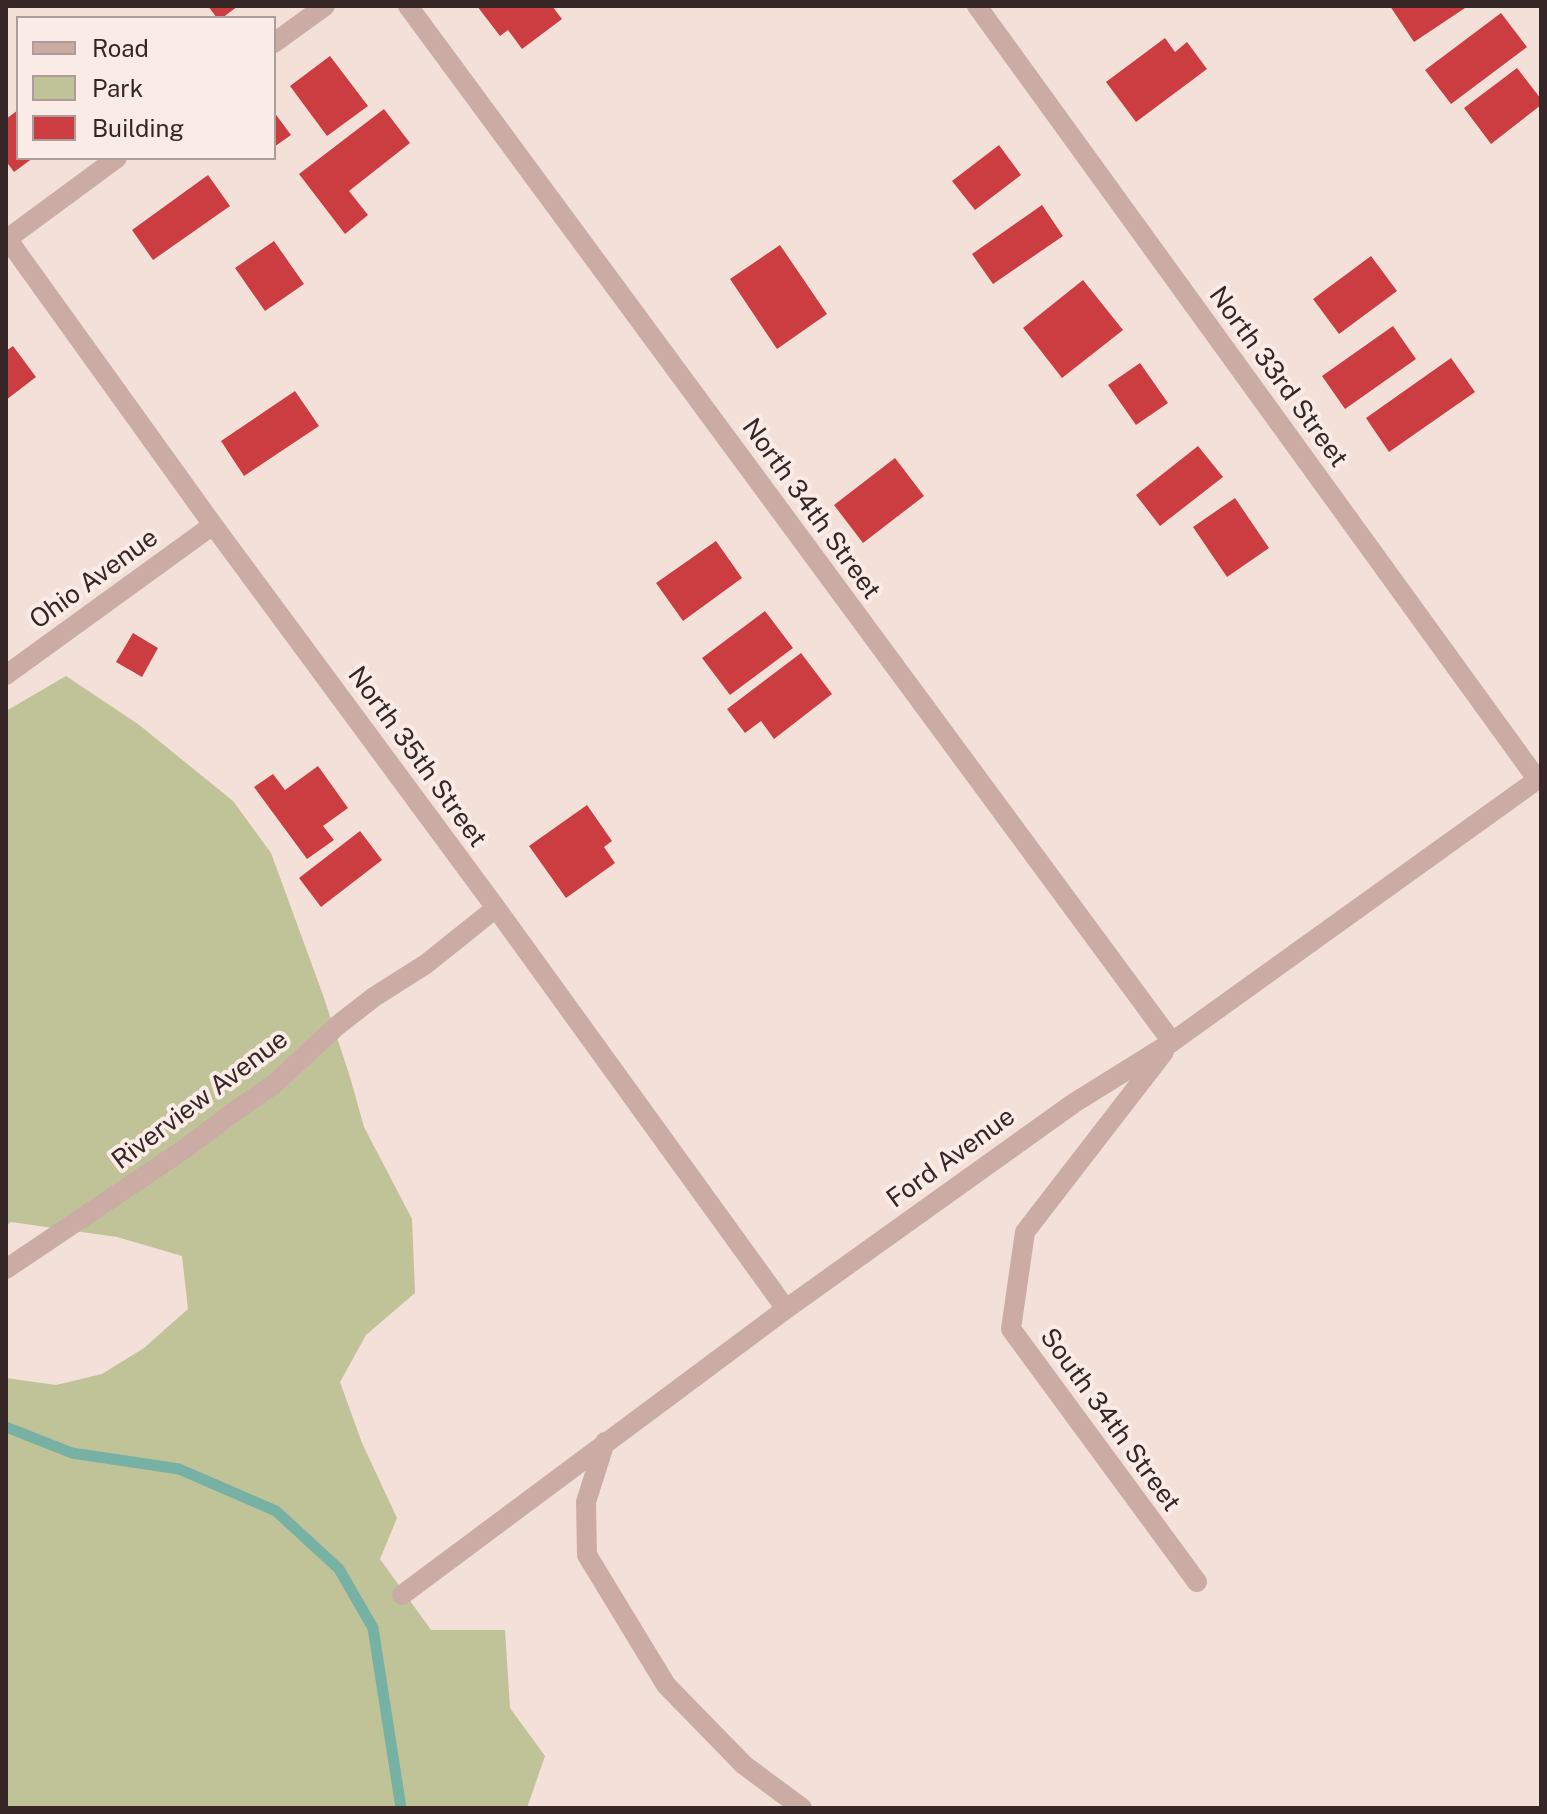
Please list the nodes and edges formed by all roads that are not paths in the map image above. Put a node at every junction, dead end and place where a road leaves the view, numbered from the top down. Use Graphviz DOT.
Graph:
graph roads {
  1 [pos="325,6"];
  2 [pos="408,6"];
  3 [pos="977,6"];
  4 [pos="276,42"];
  5 [pos="114,160"];
  6 [pos="7,238"];
  7 [pos="213,525"];
  8 [pos="6,675"];
  9 [pos="1539,778"];
  10 [pos="496,908"];
  11 [pos="1172,1042"];
  12 [pos="6,1269"];
  13 [pos="786,1309"];
  14 [pos="605,1442"];
  15 [pos="1197,1582"];
  16 [pos="402,1595"];
  17 [pos="802,1808"];
  1 -- 4 [label="street"];
  2 -- 11 [label="street, North 34th Street"];
  3 -- 9 [label="street, North 33rd Street"];
  5 -- 6 [label="street"];
  6 -- 7 [label="street, North 35th Street"];
  7 -- 8 [label="street, Ohio Avenue"];
  7 -- 10 [label="street, North 35th Street"];
  9 -- 11 [label="street, Ford Avenue"];
  10 -- 12 [label="street, Riverview Avenue"];
  10 -- 13 [label="street, North 35th Street"];
  11 -- 13 [label="street, Ford Avenue"];
  11 -- 15 [label="street, South 34th Street"];
  13 -- 14 [label="street, Ford Avenue"];
  14 -- 16 [label="street, Ford Avenue"];
  14 -- 17 [label="street"];
}
